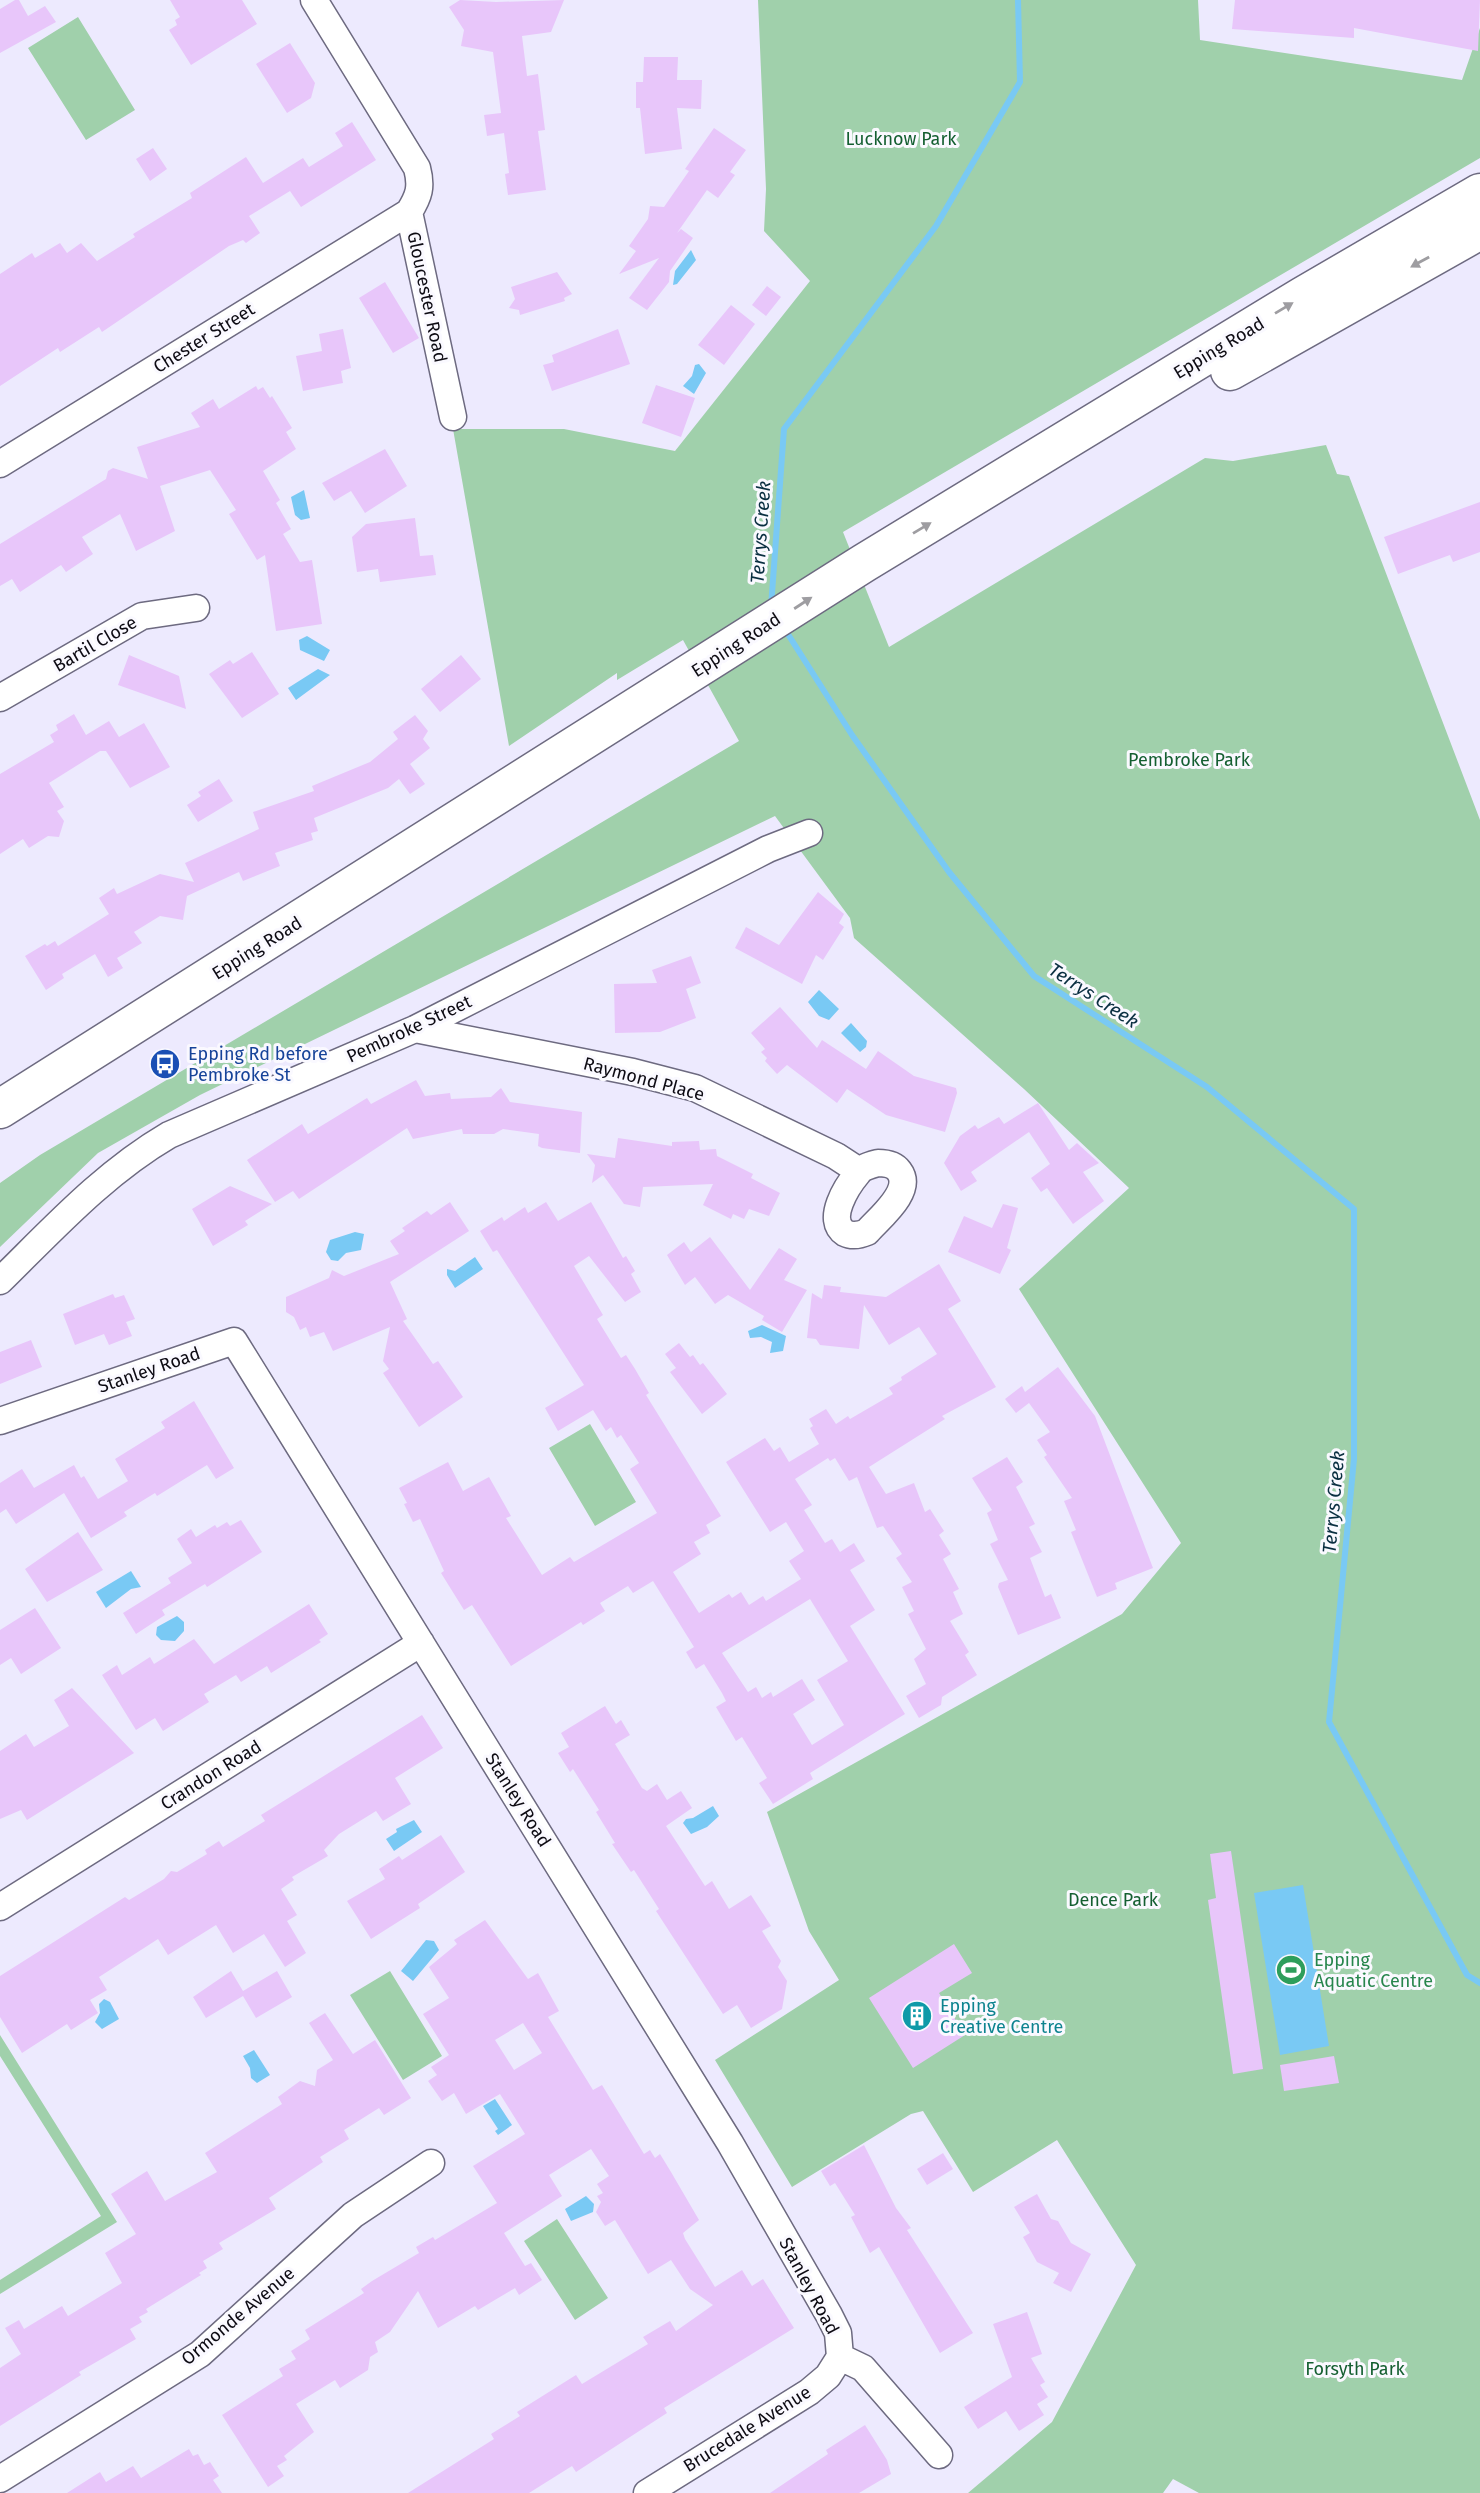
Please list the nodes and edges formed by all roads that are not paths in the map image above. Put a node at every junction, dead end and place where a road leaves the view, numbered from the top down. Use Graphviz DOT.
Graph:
graph roads {
  1 [pos="314,0"];
  2 [pos="1480,193"];
  3 [pos="409,212"];
  4 [pos="1480,230"];
  5 [pos="453,417"];
  6 [pos="0,464"];
  7 [pos="870,575"];
  8 [pos="197,608"];
  9 [pos="690,690"];
  10 [pos="0,698"];
  11 [pos="809,833"];
  12 [pos="415,1029"];
  13 [pos="0,1109"];
  14 [pos="0,1133"];
  15 [pos="859,1171"];
  16 [pos="0,1281"];
  17 [pos="0,1421"];
  18 [pos="421,1643"];
  19 [pos="0,1907"];
  20 [pos="431,2163"];
  21 [pos="840,2357"];
  22 [pos="939,2455"];
  23 [pos="0,2479"];
  24 [pos="647,2493"];
  1 -- 3 [label="street, Gloucester Road"];
  7 -- 2 [label="main road, Epping Road, one-way"];
  3 -- 5 [label="street, Gloucester Road"];
  3 -- 6 [label="street, Chester Street"];
  4 -- 7 [label="main road, Epping Road, one-way"];
  7 -- 9 [label="main road, Epping Road"];
  8 -- 10 [label="street, Bartil Close"];
  9 -- 13 [label="main road, Epping Road"];
  9 -- 14 [label="main road, Epping Road"];
  11 -- 12 [label="street, Pembroke Street"];
  12 -- 15 [label="street, Raymond Place"];
  12 -- 16 [label="street, Pembroke Street"];
  17 -- 18 [label="street, Stanley Road"];
  18 -- 19 [label="street, Crandon Road"];
  18 -- 21 [label="street, Stanley Road"];
  20 -- 23 [label="street, Ormonde Avenue"];
  21 -- 22 [label="street, Stanley Road"];
  21 -- 24 [label="street, Brucedale Avenue"];
}
